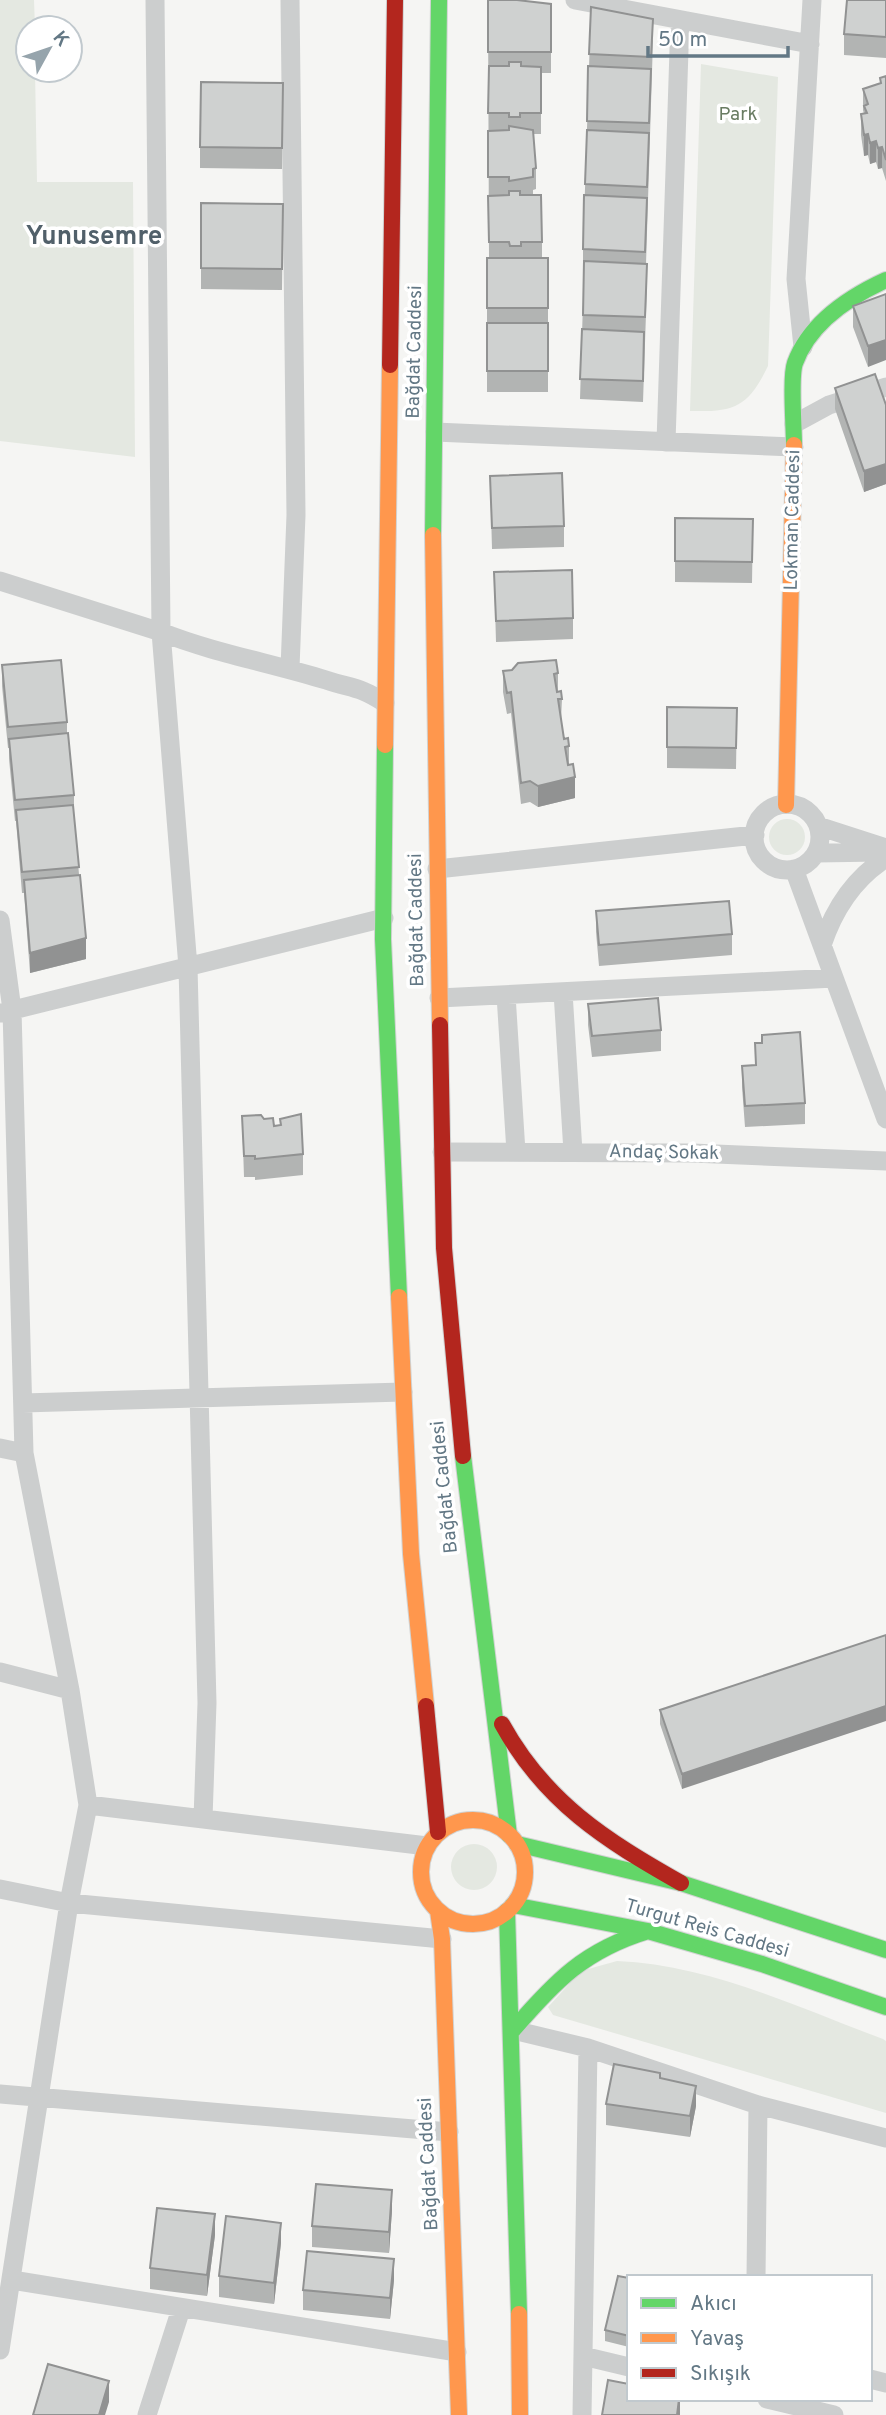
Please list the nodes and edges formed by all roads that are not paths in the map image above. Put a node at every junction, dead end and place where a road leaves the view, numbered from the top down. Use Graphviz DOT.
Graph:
graph roads {
  1 [pos="155,0"];
  2 [pos="290,0"];
  3 [pos="395,0"];
  4 [pos="439,0"];
  5 [pos="575,0"];
  6 [pos="812,0"];
  7 [pos="680,20"];
  8 [pos="810,44"];
  9 [pos="886,280"];
  10 [pos="803,347"];
  11 [pos="886,387"];
  12 [pos="794,424"];
  13 [pos="435,432"];
  14 [pos="666,442"];
  15 [pos="794,447"];
  16 [pos="0,581"];
  17 [pos="161,632"];
  18 [pos="290,668"];
  19 [pos="385,703"];
  20 [pos="786,804"];
  21 [pos="818,826"];
  22 [pos="755,835"];
  23 [pos="886,850"];
  24 [pos="816,853"];
  25 [pos="886,858"];
  26 [pos="437,869"];
  27 [pos="794,869"];
  28 [pos="384,919"];
  29 [pos="0,920"];
  30 [pos="822,945"];
  31 [pos="188,967"];
  32 [pos="834,978"];
  33 [pos="563,992"];
  34 [pos="506,995"];
  35 [pos="439,998"];
  36 [pos="6,1012"];
  37 [pos="886,1119"];
  38 [pos="442,1152"];
  39 [pos="516,1152"];
  40 [pos="573,1152"];
  41 [pos="886,1161"];
  42 [pos="403,1392"];
  43 [pos="201,1398"];
  44 [pos="23,1403"];
  45 [pos="0,1448"];
  46 [pos="24,1453"];
  47 [pos="0,1672"];
  48 [pos="70,1690"];
  49 [pos="492,1698"];
  50 [pos="88,1805"];
  51 [pos="203,1819"];
  52 [pos="432,1839"];
  53 [pos="513,1839"];
  54 [pos="681,1883"];
  55 [pos="0,1889"];
  56 [pos="69,1903"];
  57 [pos="510,1908"];
  58 [pos="438,1911"];
  59 [pos="648,1931"];
  60 [pos="442,1939"];
  61 [pos="886,1950"];
  62 [pos="886,2007"];
  63 [pos="513,2030"];
  64 [pos="587,2048"];
  65 [pos="0,2094"];
  66 [pos="38,2095"];
  67 [pos="758,2105"];
  68 [pos="449,2132"];
  69 [pos="886,2138"];
  70 [pos="756,2275"];
  71 [pos="12,2280"];
  72 [pos="181,2309"];
  73 [pos="0,2350"];
  74 [pos="457,2352"];
  75 [pos="583,2356"];
  76 [pos="627,2367"];
  77 [pos="773,2401"];
  78 [pos="802,2411"];
  79 [pos="147,2415"];
  80 [pos="459,2415"];
  81 [pos="520,2415"];
  82 [pos="582,2415"];
  83 [pos="834,2415"];
  1 -- 17 [label="street"];
  2 -- 18 [label="street"];
  3 -- 19 [label="main road, Bağdat Caddesi"];
  4 -- 13 [label="main road, Bağdat Caddesi"];
  5 -- 7 [label="street"];
  6 -- 8 [label="street"];
  7 -- 8 [label="street"];
  7 -- 14 [label="street"];
  8 -- 10 [label="street"];
  9 -- 10 [label="main road, Lokman Caddesi"];
  10 -- 12 [label="main road, Lokman Caddesi"];
  11 -- 12 [label="street"];
  12 -- 15 [label="main road, Lokman Caddesi"];
  13 -- 14 [label="street"];
  13 -- 26 [label="main road, Bağdat Caddesi"];
  14 -- 15 [label="street"];
  15 -- 20 [label="main road, Lokman Caddesi"];
  16 -- 17 [label="street"];
  17 -- 18 [label="street"];
  17 -- 31 [label="street"];
  18 -- 19 [label="street"];
  19 -- 28 [label="main road, Bağdat Caddesi"];
  20 -- 21 [label="street"];
  20 -- 22 [label="street"];
  21 -- 23 [label="street"];
  21 -- 24 [label="street"];
  22 -- 26 [label="street"];
  22 -- 27 [label="street"];
  23 -- 24 [label="street"];
  24 -- 27 [label="street"];
  25 -- 30 [label="street"];
  26 -- 35 [label="main road, Bağdat Caddesi"];
  27 -- 30 [label="street"];
  28 -- 31 [label="street"];
  28 -- 42 [label="main road, Bağdat Caddesi"];
  29 -- 36 [label="street"];
  30 -- 32 [label="street"];
  31 -- 36 [label="street"];
  31 -- 43 [label="street"];
  32 -- 33 [label="street"];
  32 -- 37 [label="street"];
  33 -- 34 [label="street"];
  33 -- 40 [label="street"];
  34 -- 35 [label="street"];
  34 -- 39 [label="street"];
  35 -- 38 [label="main road, Bağdat Caddesi"];
  36 -- 44 [label="street"];
  38 -- 39 [label="street, Andaç Sokak"];
  38 -- 49 [label="main road, Bağdat Caddesi"];
  39 -- 40 [label="street, Andaç Sokak"];
  40 -- 41 [label="street, Andaç Sokak"];
  42 -- 43 [label="street"];
  42 -- 52 [label="main road, Bağdat Caddesi"];
  43 -- 44 [label="street"];
  43 -- 51 [label="street"];
  44 -- 46 [label="street"];
  45 -- 46 [label="street"];
  46 -- 48 [label="street"];
  47 -- 48 [label="street"];
  48 -- 50 [label="street"];
  49 -- 53 [label="main road, Bağdat Caddesi"];
  49 -- 54 [label="main road"];
  50 -- 51 [label="street"];
  50 -- 56 [label="street"];
  51 -- 52 [label="street"];
  52 -- 53 [label="main road"];
  52 -- 58 [label="main road"];
  53 -- 54 [label="main road, Turgut Reis Caddesi"];
  53 -- 57 [label="main road"];
  54 -- 61 [label="main road, Turgut Reis Caddesi"];
  55 -- 56 [label="street"];
  56 -- 60 [label="street"];
  56 -- 66 [label="street"];
  57 -- 58 [label="main road"];
  57 -- 59 [label="main road, Turgut Reis Caddesi"];
  57 -- 63 [label="main road"];
  58 -- 60 [label="main road, Bağdat Caddesi"];
  59 -- 62 [label="main road, Turgut Reis Caddesi"];
  59 -- 63 [label="main road"];
  60 -- 68 [label="main road, Bağdat Caddesi"];
  63 -- 64 [label="street"];
  63 -- 81 [label="main road"];
  64 -- 67 [label="street"];
  64 -- 75 [label="street"];
  65 -- 66 [label="street"];
  66 -- 68 [label="street"];
  66 -- 71 [label="street"];
  67 -- 69 [label="street"];
  67 -- 70 [label="street"];
  68 -- 74 [label="main road, Bağdat Caddesi"];
  71 -- 72 [label="street"];
  71 -- 73 [label="street"];
  72 -- 74 [label="street"];
  72 -- 79 [label="street"];
  74 -- 80 [label="main road, Bağdat Caddesi"];
  75 -- 76 [label="street"];
  75 -- 82 [label="street"];
  77 -- 78 [label="street"];
  78 -- 83 [label="street"];
}
